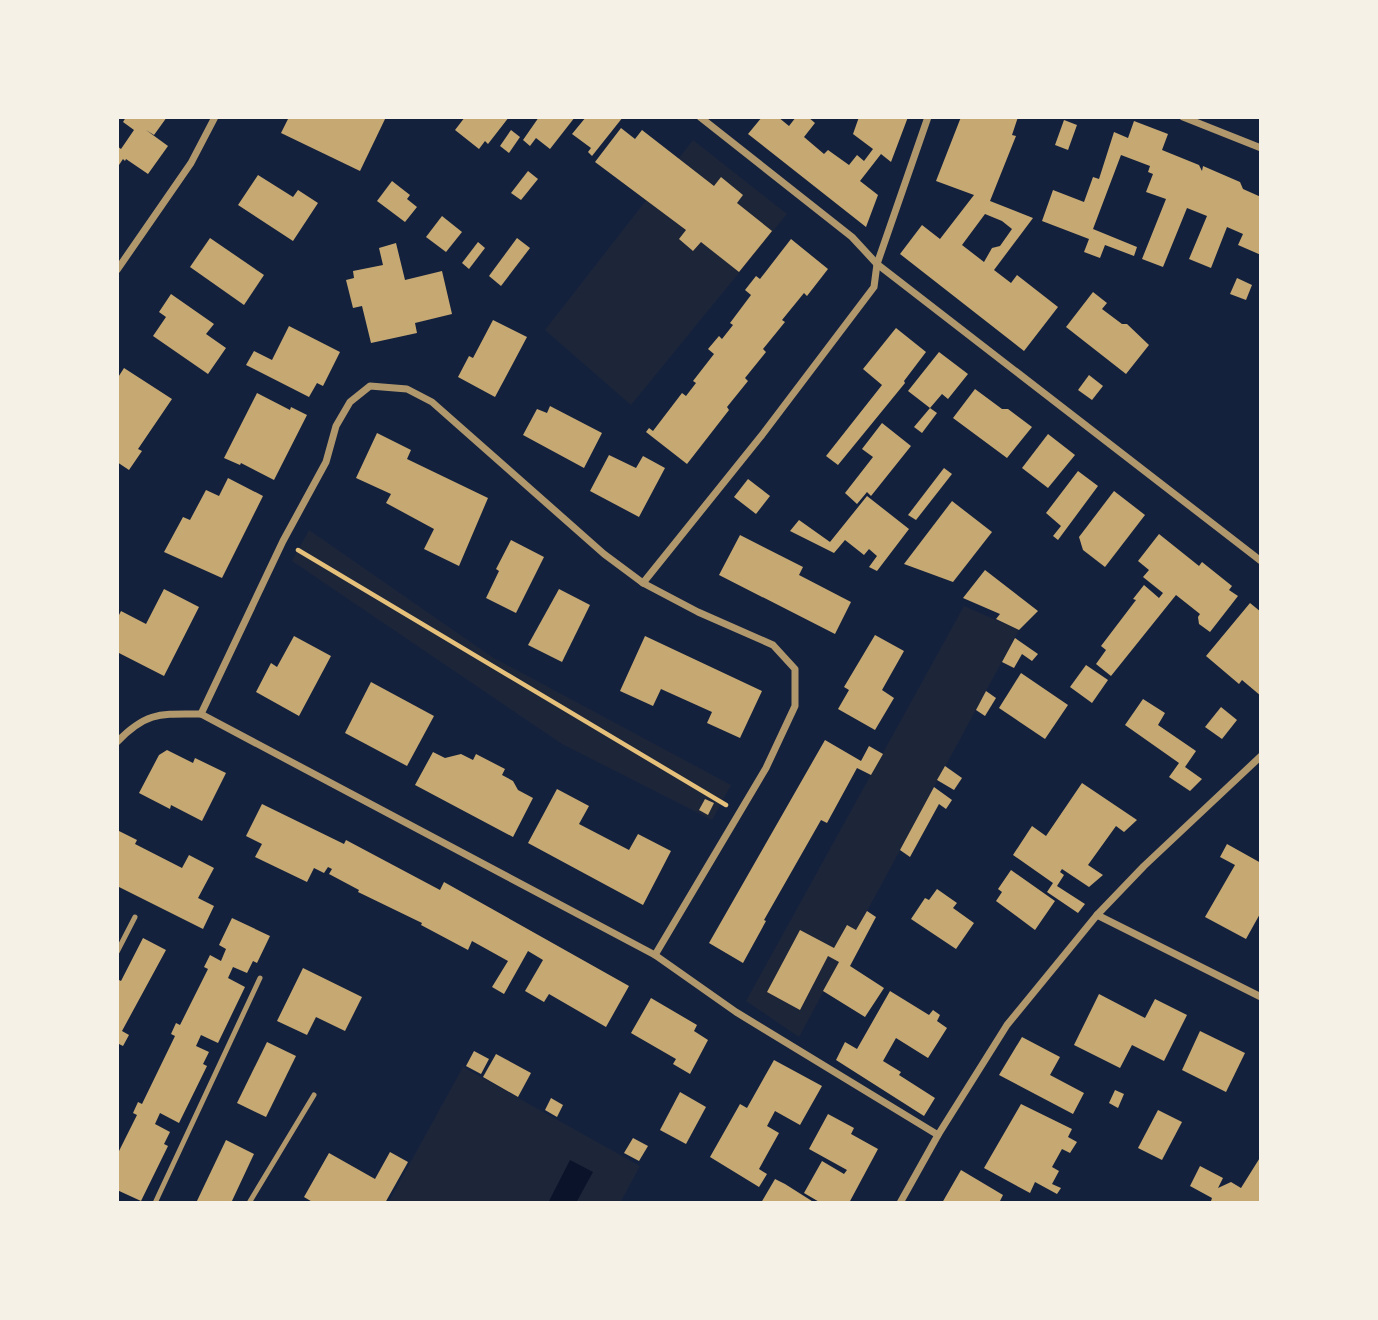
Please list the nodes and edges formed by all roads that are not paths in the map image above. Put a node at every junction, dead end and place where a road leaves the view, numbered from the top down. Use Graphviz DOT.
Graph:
graph roads {
  1 [pos="215,117"];
  2 [pos="700,117"];
  3 [pos="928,117"];
  4 [pos="1183,117"];
  5 [pos="1261,148"];
  6 [pos="877,264"];
  7 [pos="117,270"];
  8 [pos="1261,561"];
  9 [pos="643,583"];
  10 [pos="201,714"];
  11 [pos="117,741"];
  12 [pos="1261,756"];
  13 [pos="1097,915"];
  14 [pos="135,917"];
  15 [pos="117,952"];
  16 [pos="654,955"];
  17 [pos="260,978"];
  18 [pos="1261,997"];
  19 [pos="314,1095"];
  20 [pos="938,1135"];
  21 [pos="155,1203"];
  22 [pos="249,1203"];
  23 [pos="900,1203"];
  1 -- 7 [label="street"];
  2 -- 6 [label="street"];
  3 -- 6 [label="street"];
  4 -- 5 [label="street"];
  6 -- 8 [label="street"];
  6 -- 9 [label="street"];
  9 -- 10 [label="street"];
  9 -- 16 [label="street"];
  10 -- 11 [label="street"];
  10 -- 16 [label="street"];
  12 -- 13 [label="street"];
  13 -- 18 [label="street"];
  13 -- 20 [label="street"];
  14 -- 15 [label="lane"];
  16 -- 20 [label="street"];
  17 -- 21 [label="lane"];
  19 -- 22 [label="lane"];
  20 -- 23 [label="street"];
}
